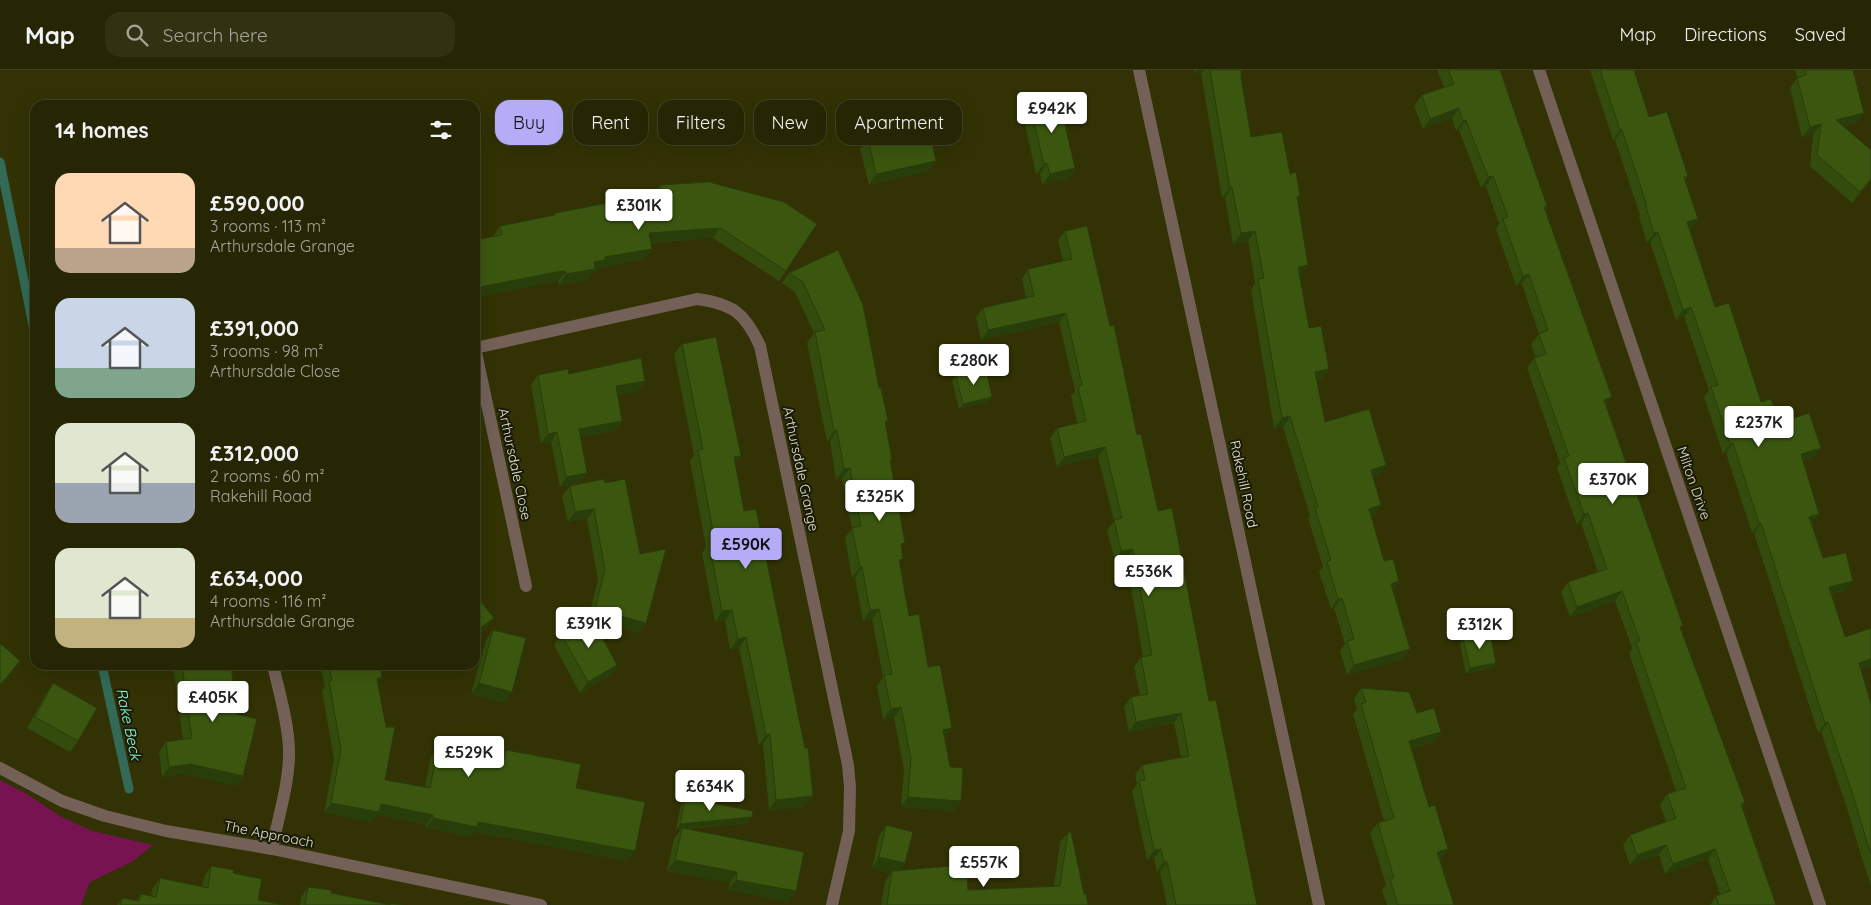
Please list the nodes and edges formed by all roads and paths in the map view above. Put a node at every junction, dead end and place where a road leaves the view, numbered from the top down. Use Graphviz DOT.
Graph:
graph roads {
  1 [pos="1139,70"];
  2 [pos="1539,70"];
  3 [pos="480,347"];
  4 [pos="480,371"];
  5 [pos="526,586"];
  6 [pos="274,670"];
  7 [pos="0,768"];
  8 [pos="272,849"];
  9 [pos="541,905"];
  10 [pos="832,905"];
  11 [pos="1319,905"];
  12 [pos="1820,905"];
  1 -- 11 [label="street, Rakehill Road"];
  2 -- 12 [label="street, Milton Drive"];
  3 -- 10 [label="street, Arthursdale Grange"];
  4 -- 5 [label="street, Arthursdale Close"];
  6 -- 8 [label="street"];
  7 -- 8 [label="street, The Approach"];
  8 -- 9 [label="street, The Approach"];
}
